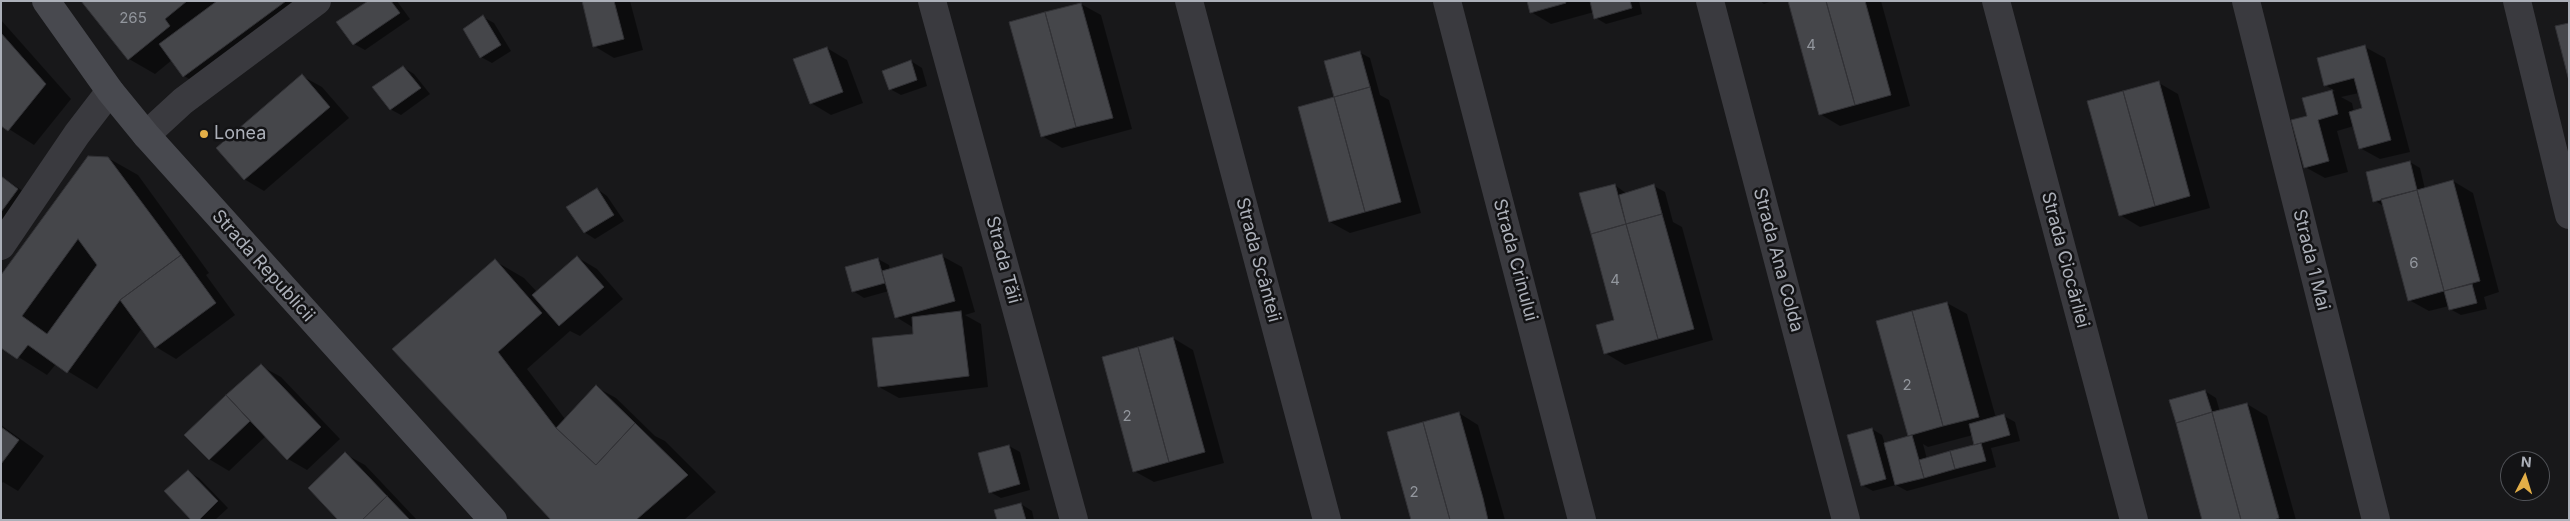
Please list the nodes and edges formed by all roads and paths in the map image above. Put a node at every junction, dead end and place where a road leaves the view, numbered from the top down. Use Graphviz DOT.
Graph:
graph roads {
  1 [pos="46,1"];
  2 [pos="317,1"];
  3 [pos="932,1"];
  4 [pos="1189,1"];
  5 [pos="1447,1"];
  6 [pos="1710,1"];
  7 [pos="1996,1"];
  8 [pos="2246,1"];
  9 [pos="2517,1"];
  10 [pos="110,91"];
  11 [pos="146,135"];
  12 [pos="2569,215"];
  13 [pos="1,246"];
  14 [pos="493,520"];
  15 [pos="1074,520"];
  16 [pos="1327,520"];
  17 [pos="1582,520"];
  18 [pos="1846,520"];
  19 [pos="2134,520"];
  20 [pos="2376,520"];
  1 -- 10 [label="main road, Strada Republicii"];
  2 -- 11 [label="street"];
  3 -- 15 [label="street, Strada Tăii"];
  4 -- 16 [label="street, Strada Scânteii"];
  5 -- 17 [label="street, Strada Crinului"];
  6 -- 18 [label="street, Strada Ana Colda"];
  7 -- 19 [label="street, Strada Ciocârliei"];
  8 -- 20 [label="street, Strada 1 Mai"];
  9 -- 12 [label="street"];
  10 -- 11 [label="main road, Strada Republicii"];
  10 -- 13 [label="street"];
  11 -- 14 [label="main road, Strada Republicii"];
}
